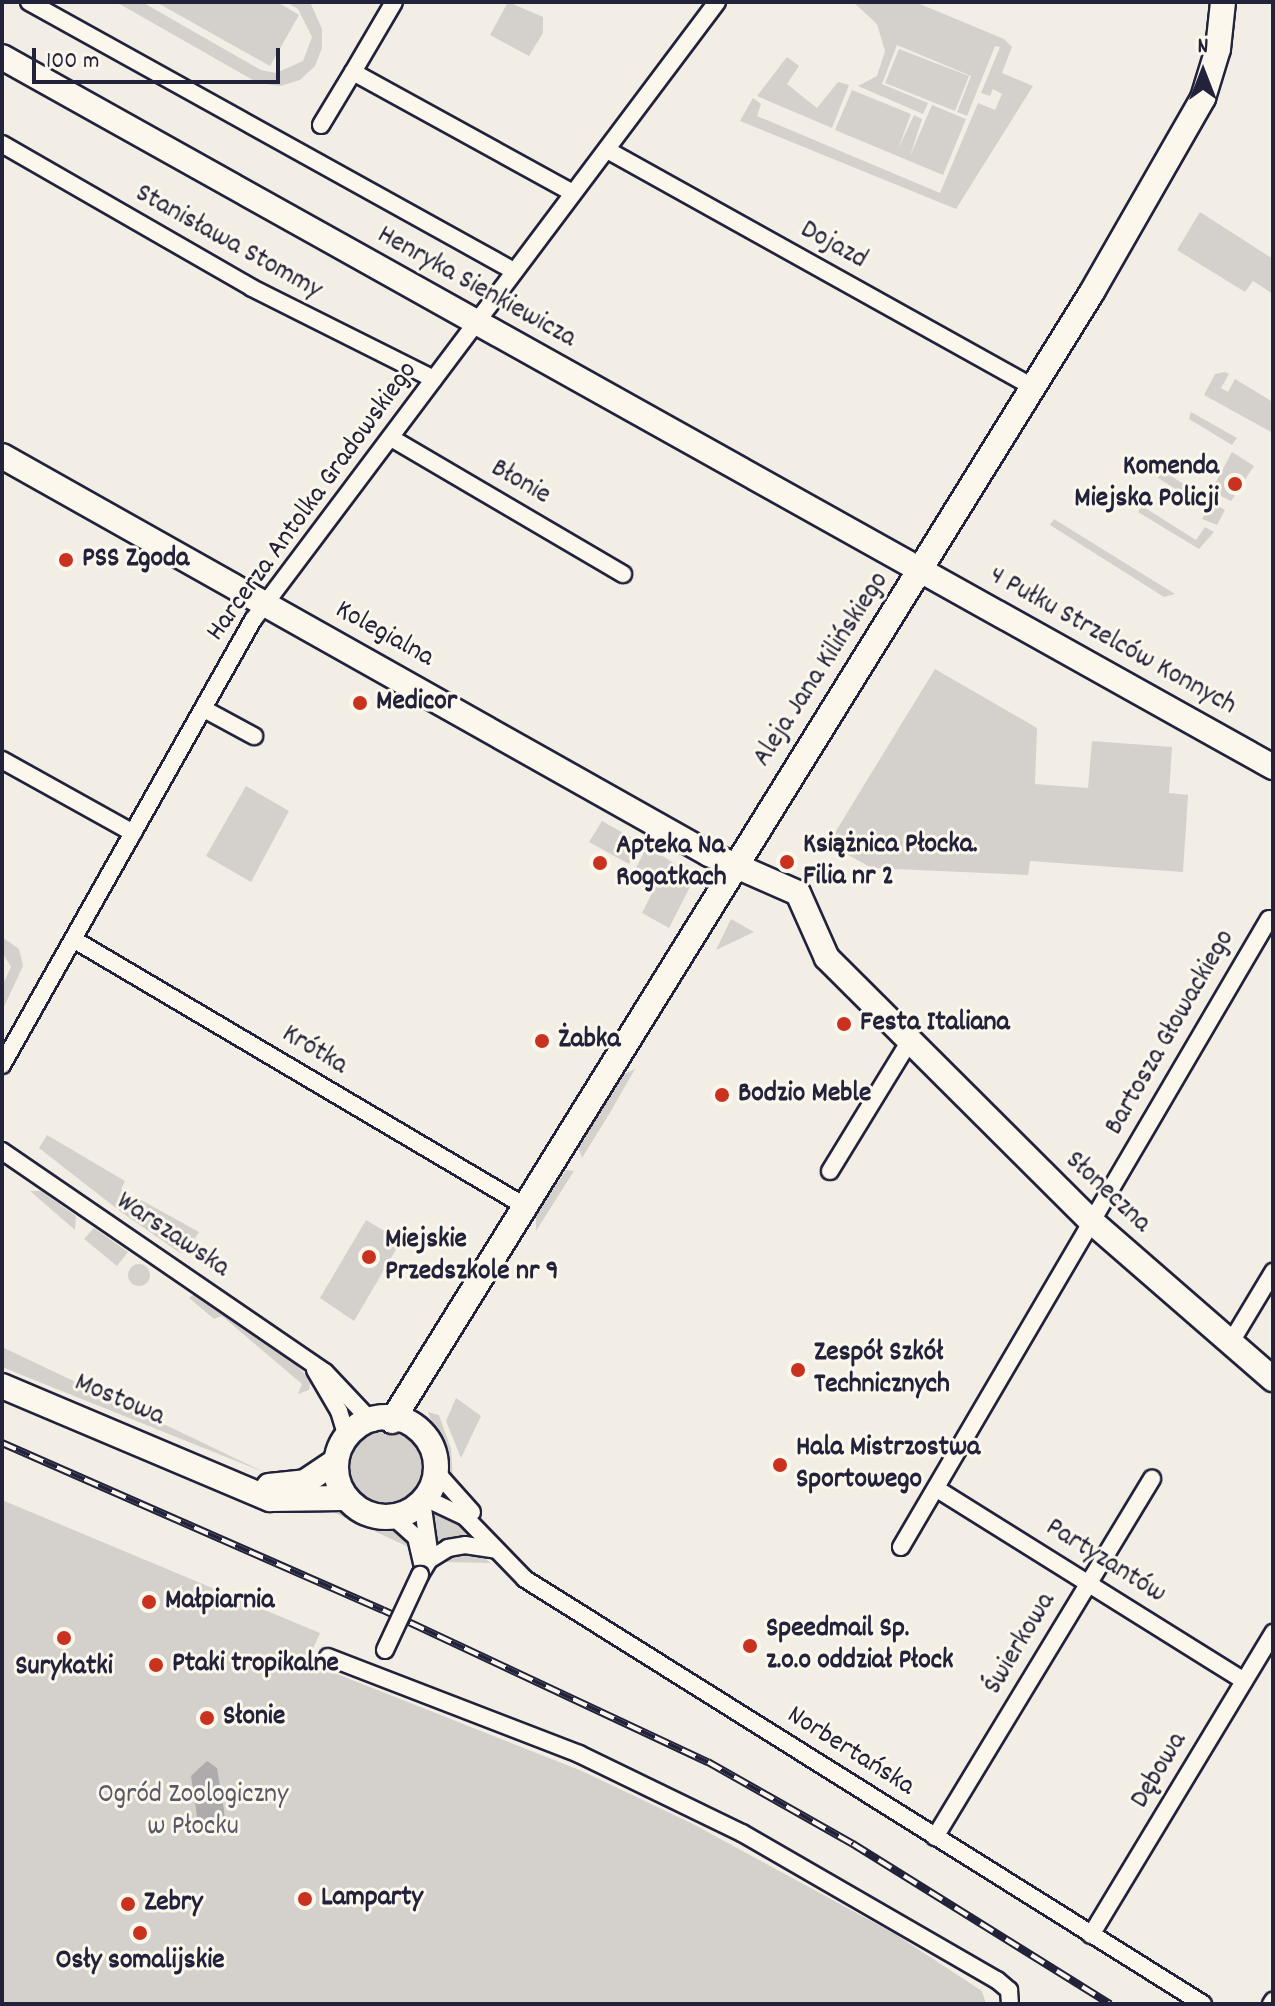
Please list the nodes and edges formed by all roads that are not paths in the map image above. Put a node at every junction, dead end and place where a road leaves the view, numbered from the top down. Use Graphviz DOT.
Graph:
graph roads {
  1 [pos="29,2"];
  2 [pos="394,2"];
  3 [pos="717,2"];
  4 [pos="1223,2"];
  5 [pos="2,57"];
  6 [pos="353,72"];
  7 [pos="321,125"];
  8 [pos="2,144"];
  9 [pos="607,150"];
  10 [pos="573,193"];
  11 [pos="514,271"];
  12 [pos="476,322"];
  13 [pos="434,379"];
  14 [pos="1033,387"];
  15 [pos="391,438"];
  16 [pos="2,456"];
  17 [pos="921,571"];
  18 [pos="623,574"];
  19 [pos="266,603"];
  20 [pos="204,709"];
  21 [pos="254,736"];
  22 [pos="2,760"];
  23 [pos="1273,767"];
  24 [pos="133,833"];
  25 [pos="735,866"];
  26 [pos="798,893"];
  27 [pos="1269,919"];
  28 [pos="73,939"];
  29 [pos="909,1042"];
  30 [pos="2,1065"];
  31 [pos="2,1151"];
  32 [pos="830,1171"];
  33 [pos="528,1208"];
  34 [pos="1091,1221"];
  35 [pos="1273,1272"];
  36 [pos="1231,1342"];
  37 [pos="436,1356"];
  38 [pos="312,1366"];
  39 [pos="1273,1379"];
  40 [pos="2,1386"];
  41 [pos="382,1422"];
  42 [pos="423,1430"];
  43 [pos="347,1437"];
  44 [pos="335,1462"];
  45 [pos="213,1473"];
  46 [pos="438,1474"];
  47 [pos="1152,1478"];
  48 [pos="937,1489"];
  49 [pos="343,1498"];
  50 [pos="424,1500"];
  51 [pos="389,1513"];
  52 [pos="482,1531"];
  53 [pos="901,1547"];
  54 [pos="495,1550"];
  55 [pos="424,1567"];
  56 [pos="1088,1583"];
  57 [pos="1273,1633"];
  58 [pos="328,1657"];
  59 [pos="378,1673"];
  60 [pos="1244,1681"];
  61 [pos="935,1837"];
  62 [pos="1091,1935"];
  63 [pos="1010,2004"];
  64 [pos="1203,2004"];
  1 -- 11 [label="street"];
  2 -- 6 [label="street"];
  3 -- 9 [label="street, Harcerza Antolka Gradowskiego"];
  4 -- 14 [label="street, Aleja Jana Kilińskiego"];
  5 -- 12 [label="street, Henryka Sienkiewicza"];
  6 -- 7 [label="street"];
  6 -- 10 [label="street"];
  8 -- 13 [label="street, Stanisława Stommy"];
  9 -- 10 [label="street, Harcerza Antolka Gradowskiego"];
  9 -- 14 [label="street, Dojazd"];
  10 -- 11 [label="street, Harcerza Antolka Gradowskiego"];
  11 -- 12 [label="street, Harcerza Antolka Gradowskiego"];
  12 -- 13 [label="street, Harcerza Antolka Gradowskiego"];
  12 -- 17 [label="street, Henryka Sienkiewicza"];
  13 -- 15 [label="street, Harcerza Antolka Gradowskiego"];
  14 -- 17 [label="street, Aleja Jana Kilińskiego"];
  15 -- 18 [label="street, Błonie"];
  15 -- 19 [label="street, Harcerza Antolka Gradowskiego"];
  16 -- 19 [label="street, Kolegialna"];
  17 -- 23 [label="street, 4 Pułku Strzelców Konnych"];
  17 -- 25 [label="street, Aleja Jana Kilińskiego"];
  19 -- 20 [label="street, Harcerza Antolka Gradowskiego"];
  19 -- 25 [label="street, Kolegialna"];
  20 -- 21 [label="street"];
  20 -- 24 [label="street, Harcerza Antolka Gradowskiego"];
  22 -- 24 [label="street"];
  24 -- 28 [label="street, Harcerza Antolka Gradowskiego"];
  25 -- 26 [label="street, Kolegialna"];
  25 -- 33 [label="street, Aleja Jana Kilińskiego"];
  26 -- 29 [label="street, Słoneczna"];
  27 -- 34 [label="street, Bartosza Głowackiego"];
  28 -- 30 [label="street, Harcerza Antolka Gradowskiego"];
  28 -- 33 [label="street, Krótka"];
  29 -- 32 [label="street"];
  29 -- 34 [label="street, Słoneczna"];
  31 -- 38 [label="street, Warszawska"];
  33 -- 37 [label="street, Aleja Jana Kilińskiego"];
  34 -- 36 [label="street, Słoneczna"];
  34 -- 48 [label="street, Bartosza Głowackiego"];
  35 -- 36 [label="street"];
  36 -- 39 [label="street, Słoneczna"];
  37 -- 41 [label="street, Aleja Jana Kilińskiego"];
  37 -- 42 [label="street, Aleja Jana Kilińskiego"];
  38 -- 41 [label="street, Warszawska"];
  38 -- 43 [label="street, Warszawska"];
  40 -- 45 [label="street, Mostowa"];
  41 -- 42 [label="street"];
  41 -- 43 [label="street"];
  42 -- 46 [label="street"];
  43 -- 44 [label="street"];
  44 -- 45 [label="street, Mostowa"];
  44 -- 49 [label="street"];
  45 -- 49 [label="street, Mostowa"];
  46 -- 50 [label="street"];
  46 -- 52 [label="street"];
  47 -- 56 [label="street, Świerkowa"];
  48 -- 53 [label="street, Bartosza Głowackiego"];
  48 -- 56 [label="street, Partyzantów"];
  49 -- 51 [label="street"];
  50 -- 51 [label="street"];
  50 -- 52 [label="street"];
  50 -- 55 [label="street"];
  51 -- 55 [label="street"];
  52 -- 54 [label="street, Norbertańska"];
  54 -- 55 [label="street"];
  54 -- 61 [label="street, Norbertańska"];
  55 -- 59 [label="street, bridge"];
  56 -- 60 [label="street, Partyzantów"];
  56 -- 61 [label="street, Świerkowa"];
  57 -- 60 [label="street, Dębowa"];
  58 -- 59 [label="street"];
  59 -- 63 [label="street"];
  60 -- 62 [label="street, Dębowa"];
  61 -- 62 [label="street, Norbertańska"];
  62 -- 64 [label="street, Norbertańska"];
}
